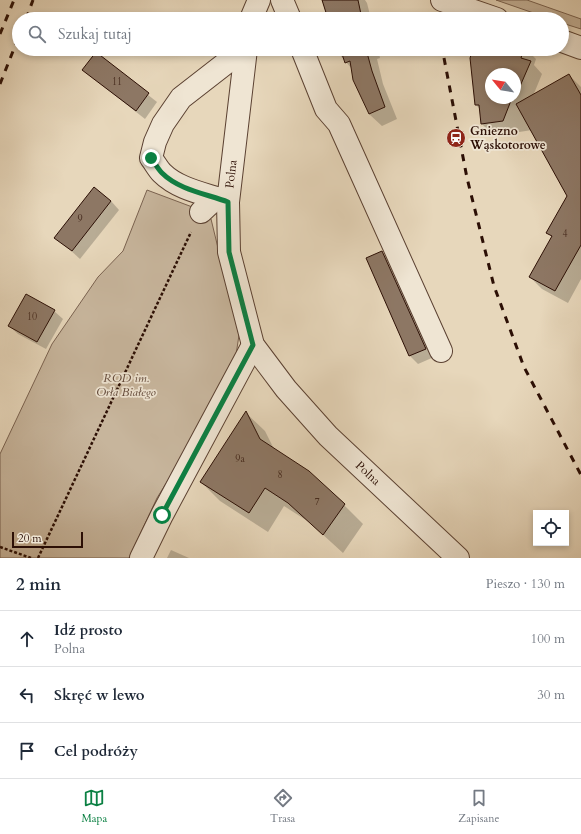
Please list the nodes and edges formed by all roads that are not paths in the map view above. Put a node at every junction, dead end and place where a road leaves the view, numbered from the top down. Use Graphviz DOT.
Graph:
graph roads {
  1 [pos="259,0"];
  2 [pos="282,0"];
  3 [pos="442,0"];
  4 [pos="254,12"];
  5 [pos="287,12"];
  6 [pos="477,12"];
  7 [pos="569,44"];
  8 [pos="581,48"];
  9 [pos="236,56"];
  10 [pos="244,56"];
  11 [pos="305,56"];
  12 [pos="215,204"];
  13 [pos="253,345"];
  14 [pos="441,351"];
  15 [pos="141,558"];
  16 [pos="458,558"];
  1 -- 4 [label="street"];
  2 -- 5 [label="street"];
  3 -- 6 [label="street"];
  7 -- 8 [label="street"];
  9 -- 12 [label="street"];
  10 -- 12 [label="street, Polna"];
  11 -- 14 [label="street"];
  12 -- 13 [label="street, Polna"];
  13 -- 15 [label="street"];
  13 -- 16 [label="street, Polna"];
}
